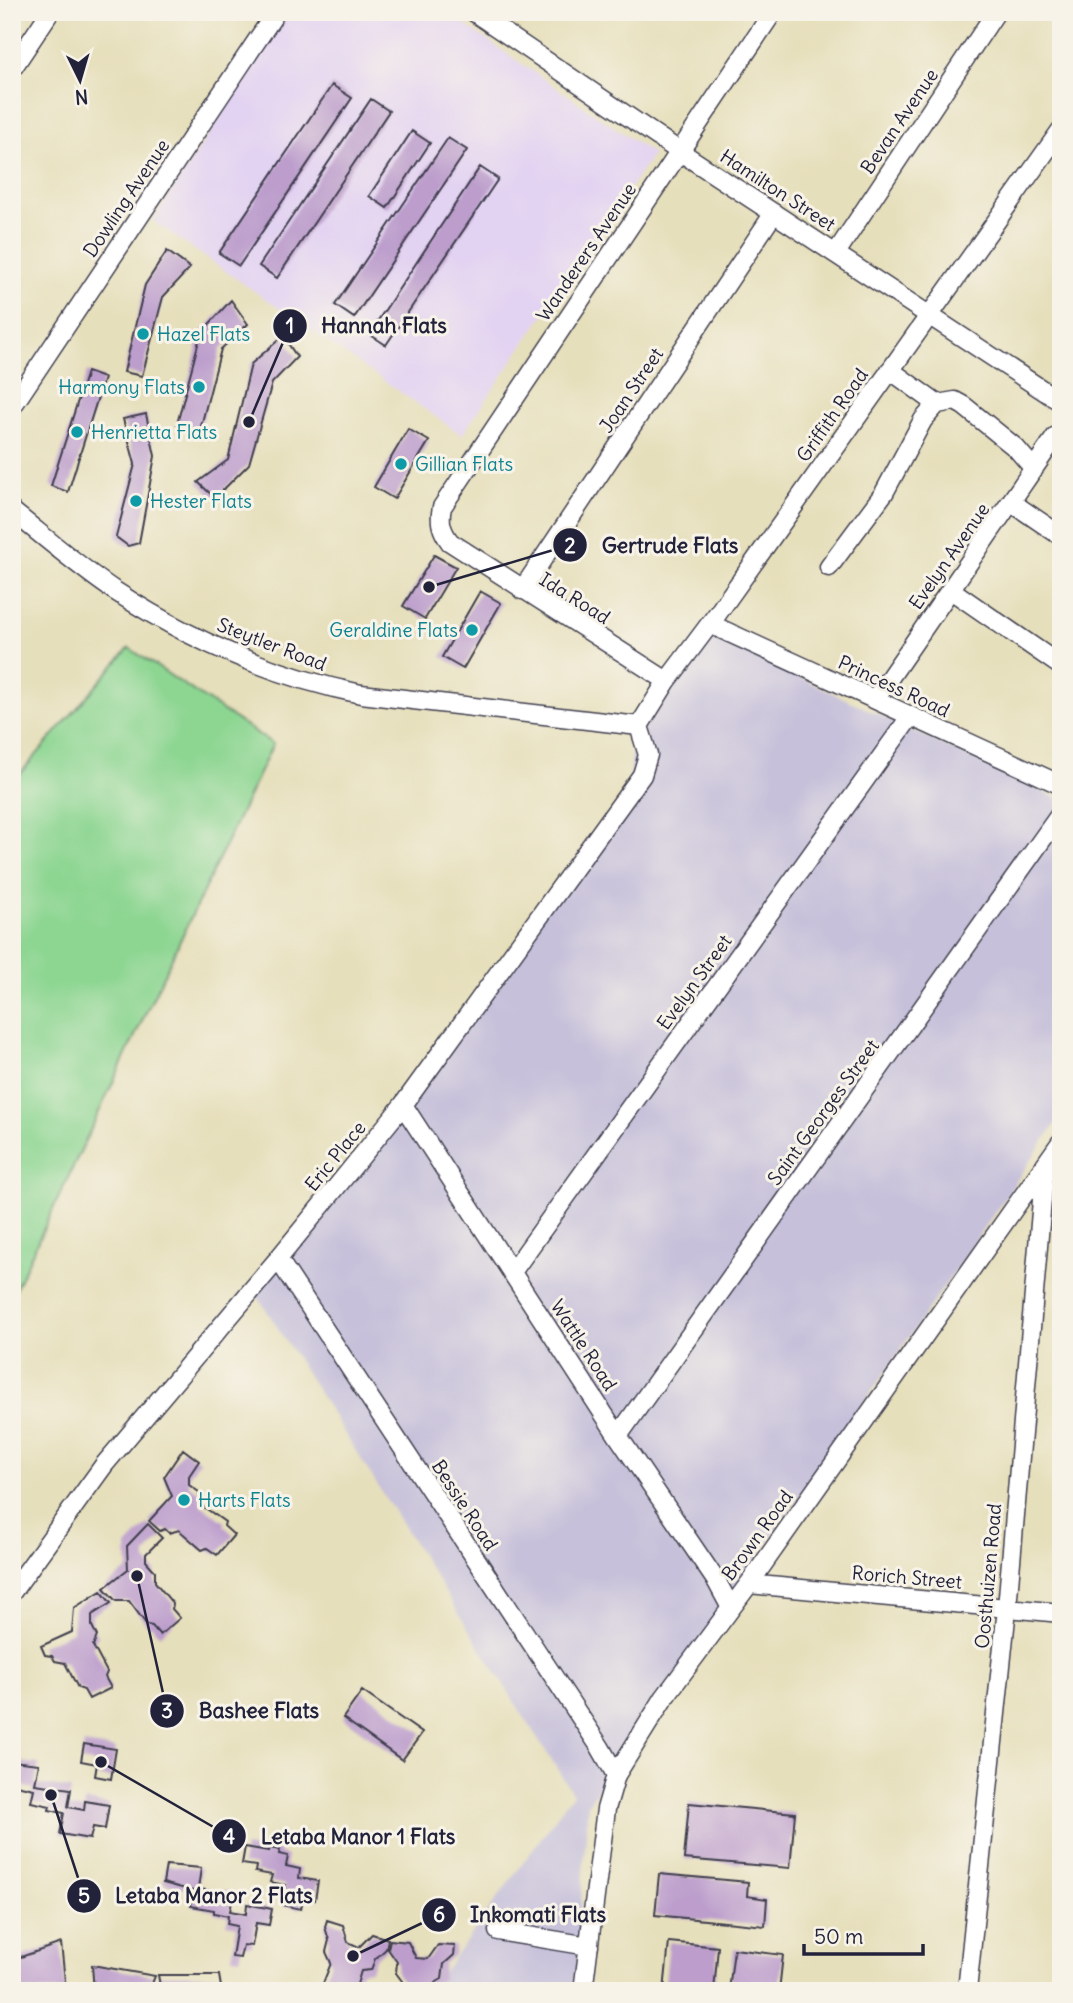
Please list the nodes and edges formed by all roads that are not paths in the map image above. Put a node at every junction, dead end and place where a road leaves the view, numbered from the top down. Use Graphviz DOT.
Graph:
graph roads {
  1 [pos="50,12"];
  2 [pos="275,12"];
  3 [pos="474,12"];
  4 [pos="773,12"];
  5 [pos="996,12"];
  6 [pos="12,69"];
  7 [pos="1061,130"];
  8 [pos="679,151"];
  9 [pos="774,213"];
  10 [pos="836,253"];
  11 [pos="930,314"];
  12 [pos="890,370"];
  13 [pos="1061,402"];
  14 [pos="937,404"];
  15 [pos="12,407"];
  16 [pos="1056,436"];
  17 [pos="1034,469"];
  18 [pos="1012,502"];
  19 [pos="12,511"];
  20 [pos="440,517"];
  21 [pos="1061,536"];
  22 [pos="829,567"];
  23 [pos="522,590"];
  24 [pos="951,590"];
  25 [pos="710,624"];
  26 [pos="1061,666"];
  27 [pos="667,681"];
  28 [pos="875,699"];
  29 [pos="910,717"];
  30 [pos="639,726"];
  31 [pos="1061,785"];
  32 [pos="1061,813"];
  33 [pos="404,1105"];
  34 [pos="1061,1142"];
  35 [pos="1045,1165"];
  36 [pos="278,1259"];
  37 [pos="512,1272"];
  38 [pos="618,1436"];
  39 [pos="750,1584"];
  40 [pos="12,1592"];
  41 [pos="731,1608"];
  42 [pos="1007,1608"];
  43 [pos="1061,1613"];
  44 [pos="616,1774"];
  45 [pos="498,1931"];
  46 [pos="589,1946"];
  47 [pos="583,1991"];
  48 [pos="967,1991"];
  1 -- 6 [label="street"];
  2 -- 15 [label="street, Dowling Avenue"];
  3 -- 8 [label="street, Hamilton Street"];
  4 -- 8 [label="street, Wanderers Avenue"];
  5 -- 10 [label="street, Bevan Avenue"];
  7 -- 11 [label="street, Griffith Road"];
  8 -- 9 [label="street, Hamilton Street"];
  8 -- 20 [label="street, Wanderers Avenue"];
  9 -- 10 [label="street, Hamilton Street"];
  9 -- 23 [label="street, Joan Street"];
  10 -- 11 [label="street, Hamilton Street"];
  11 -- 12 [label="street, Griffith Road"];
  11 -- 13 [label="street, Hamilton Street"];
  12 -- 14 [label="street"];
  12 -- 25 [label="street, Griffith Road"];
  14 -- 17 [label="street"];
  14 -- 22 [label="street"];
  16 -- 17 [label="street, Evelyn Avenue"];
  17 -- 18 [label="street, Evelyn Avenue"];
  18 -- 21 [label="street"];
  18 -- 24 [label="street, Evelyn Avenue"];
  19 -- 30 [label="street, Steytler Road"];
  20 -- 23 [label="street, Ida Road"];
  23 -- 27 [label="street, Ida Road"];
  24 -- 26 [label="street"];
  24 -- 28 [label="street, Evelyn Avenue"];
  25 -- 27 [label="street, Griffith Road"];
  25 -- 28 [label="street, Princess Road"];
  27 -- 30 [label="street, Griffith Road"];
  28 -- 29 [label="street, Princess Road"];
  29 -- 31 [label="street, Princess Road"];
  29 -- 37 [label="street, Evelyn Street"];
  30 -- 33 [label="street, Eric Place"];
  32 -- 38 [label="street, Saint Georges Street"];
  33 -- 36 [label="street, Eric Place"];
  33 -- 37 [label="street, Wattle Road"];
  34 -- 35 [label="street, Brown Road"];
  35 -- 39 [label="street, Brown Road"];
  35 -- 42 [label="street, Oosthuizen Road"];
  36 -- 40 [label="street, Eric Place"];
  36 -- 44 [label="street, Bessie Road"];
  37 -- 38 [label="street, Wattle Road"];
  38 -- 41 [label="street, Wattle Road"];
  39 -- 41 [label="street, Brown Road"];
  39 -- 42 [label="street, Rorich Street"];
  41 -- 44 [label="street, Brown Road"];
  42 -- 43 [label="street, Rorich Street"];
  42 -- 48 [label="street, Oosthuizen Road"];
  44 -- 46 [label="street, Brown Road"];
  45 -- 46 [label="street"];
  46 -- 47 [label="street, Brown Road"];
}
